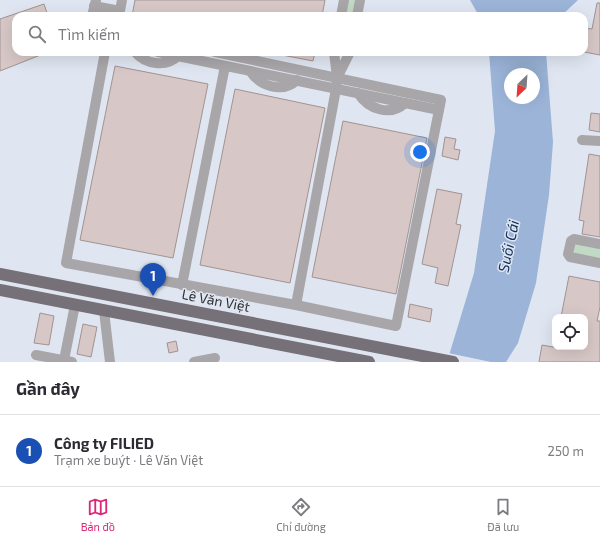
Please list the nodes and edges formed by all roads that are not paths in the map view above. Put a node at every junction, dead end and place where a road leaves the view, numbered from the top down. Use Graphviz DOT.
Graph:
graph roads {
  1 [pos="122,0"];
  2 [pos="344,0"];
  3 [pos="360,0"];
  4 [pos="95,3"];
  5 [pos="115,12"];
  6 [pos="120,12"];
  7 [pos="342,12"];
  8 [pos="358,12"];
  9 [pos="104,56"];
  10 [pos="140,56"];
  11 [pos="178,56"];
  12 [pos="234,56"];
  13 [pos="334,56"];
  14 [pos="348,56"];
  15 [pos="224,66"];
  16 [pos="337,78"];
  17 [pos="336,88"];
  18 [pos="440,105"];
  19 [pos="582,140"];
  20 [pos="600,141"];
  21 [pos="600,244"];
  22 [pos="600,263"];
  23 [pos="0,274"];
  24 [pos="182,284"];
  25 [pos="0,290"];
  26 [pos="100,293"];
  27 [pos="75,305"];
  28 [pos="296,306"];
  29 [pos="104,311"];
  30 [pos="36,355"];
  31 [pos="215,358"];
  32 [pos="68,361"];
  33 [pos="110,362"];
  34 [pos="194,362"];
  35 [pos="369,362"];
  36 [pos="453,362"];
  1 -- 6 [label="street"];
  2 -- 7 [label="street"];
  3 -- 8 [label="street"];
  4 -- 5 [label="street"];
  9 -- 24 [label="street"];
  10 -- 11 [label="street"];
  11 -- 15 [label="street"];
  12 -- 16 [label="street"];
  13 -- 16 [label="street"];
  14 -- 16 [label="street"];
  15 -- 17 [label="street"];
  15 -- 24 [label="street"];
  16 -- 17 [label="street"];
  16 -- 18 [label="street"];
  17 -- 18 [label="street"];
  17 -- 28 [label="street"];
  18 -- 28 [label="street"];
  19 -- 20 [label="street"];
  21 -- 22 [label="street"];
  23 -- 26 [label="main road, Lê Văn Việt"];
  24 -- 28 [label="street"];
  25 -- 27 [label="main road"];
  26 -- 29 [label="main road"];
  26 -- 36 [label="main road, Lê Văn Việt"];
  27 -- 29 [label="main road"];
  27 -- 32 [label="street"];
  29 -- 33 [label="street"];
  29 -- 35 [label="main road"];
  30 -- 32 [label="street"];
  31 -- 34 [label="street"];
}
